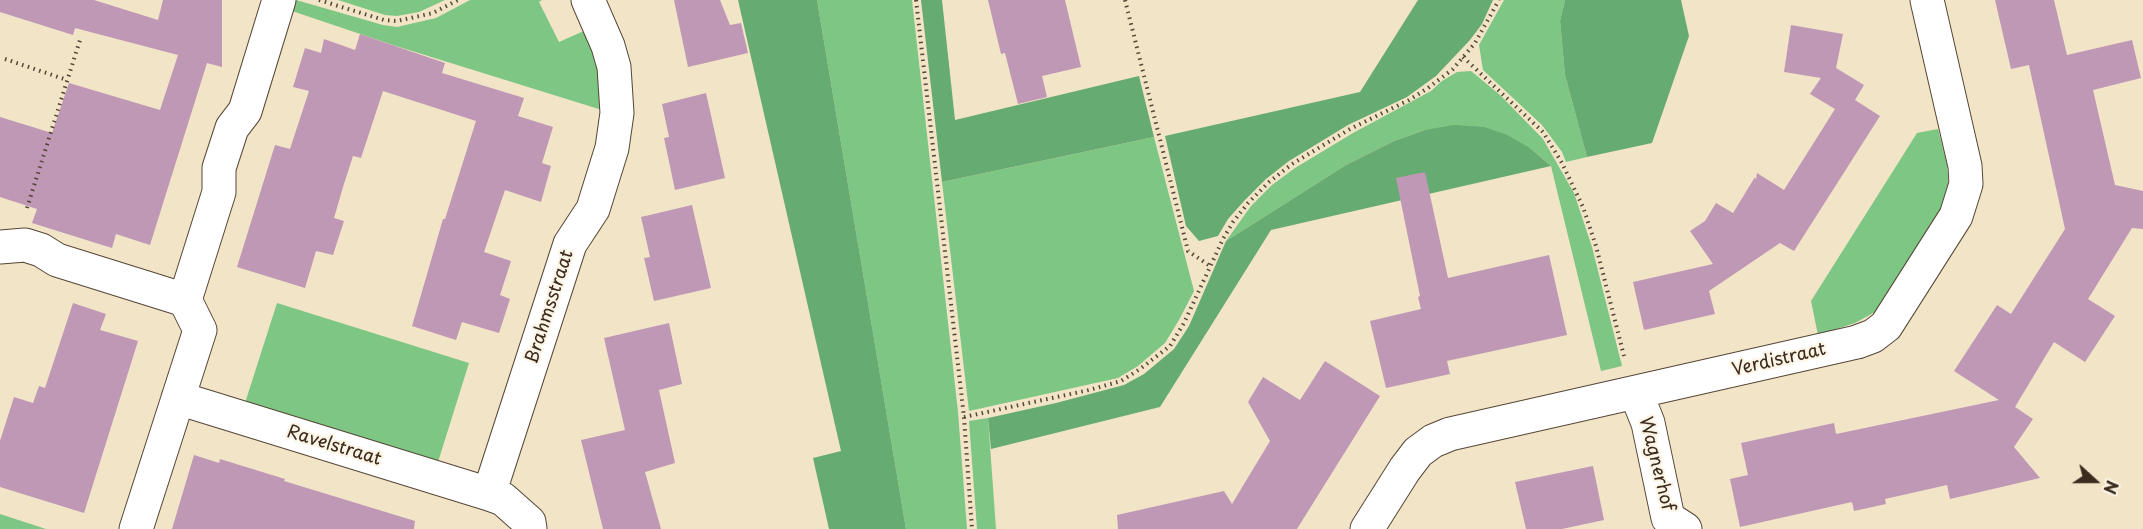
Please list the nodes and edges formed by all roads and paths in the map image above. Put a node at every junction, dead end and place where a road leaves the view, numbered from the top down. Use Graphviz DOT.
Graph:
graph roads {
  1 [pos="279,0"];
  2 [pos="319,0"];
  3 [pos="458,0"];
  4 [pos="588,0"];
  5 [pos="916,0"];
  6 [pos="1125,0"];
  7 [pos="1499,0"];
  8 [pos="1927,0"];
  9 [pos="80,40"];
  10 [pos="1463,57"];
  11 [pos="5,59"];
  12 [pos="67,80"];
  13 [pos="8,247"];
  14 [pos="1210,266"];
  15 [pos="185,300"];
  16 [pos="1636,393"];
  17 [pos="178,398"];
  18 [pos="964,417"];
  19 [pos="489,494"];
  20 [pos="136,529"];
  21 [pos="530,529"];
  22 [pos="972,529"];
  23 [pos="1367,529"];
  24 [pos="1684,529"];
  1 -- 15 [label="street"];
  2 -- 3 [label="path"];
  4 -- 19 [label="street, Brahmsstraat"];
  5 -- 18 [label="path"];
  6 -- 14 [label="path"];
  7 -- 10 [label="path"];
  8 -- 16 [label="street, Verdistraat"];
  9 -- 12 [label="path"];
  10 -- 14 [label="path"];
  10 -- 16 [label="path"];
  11 -- 12 [label="path"];
  12 -- 13 [label="path"];
  13 -- 15 [label="street"];
  14 -- 18 [label="path"];
  15 -- 17 [label="street"];
  16 -- 23 [label="street, Verdistraat"];
  16 -- 24 [label="street, Wagnerhof"];
  17 -- 19 [label="street, Ravelstraat"];
  17 -- 20 [label="street"];
  18 -- 22 [label="path"];
  19 -- 21 [label="street"];
}
